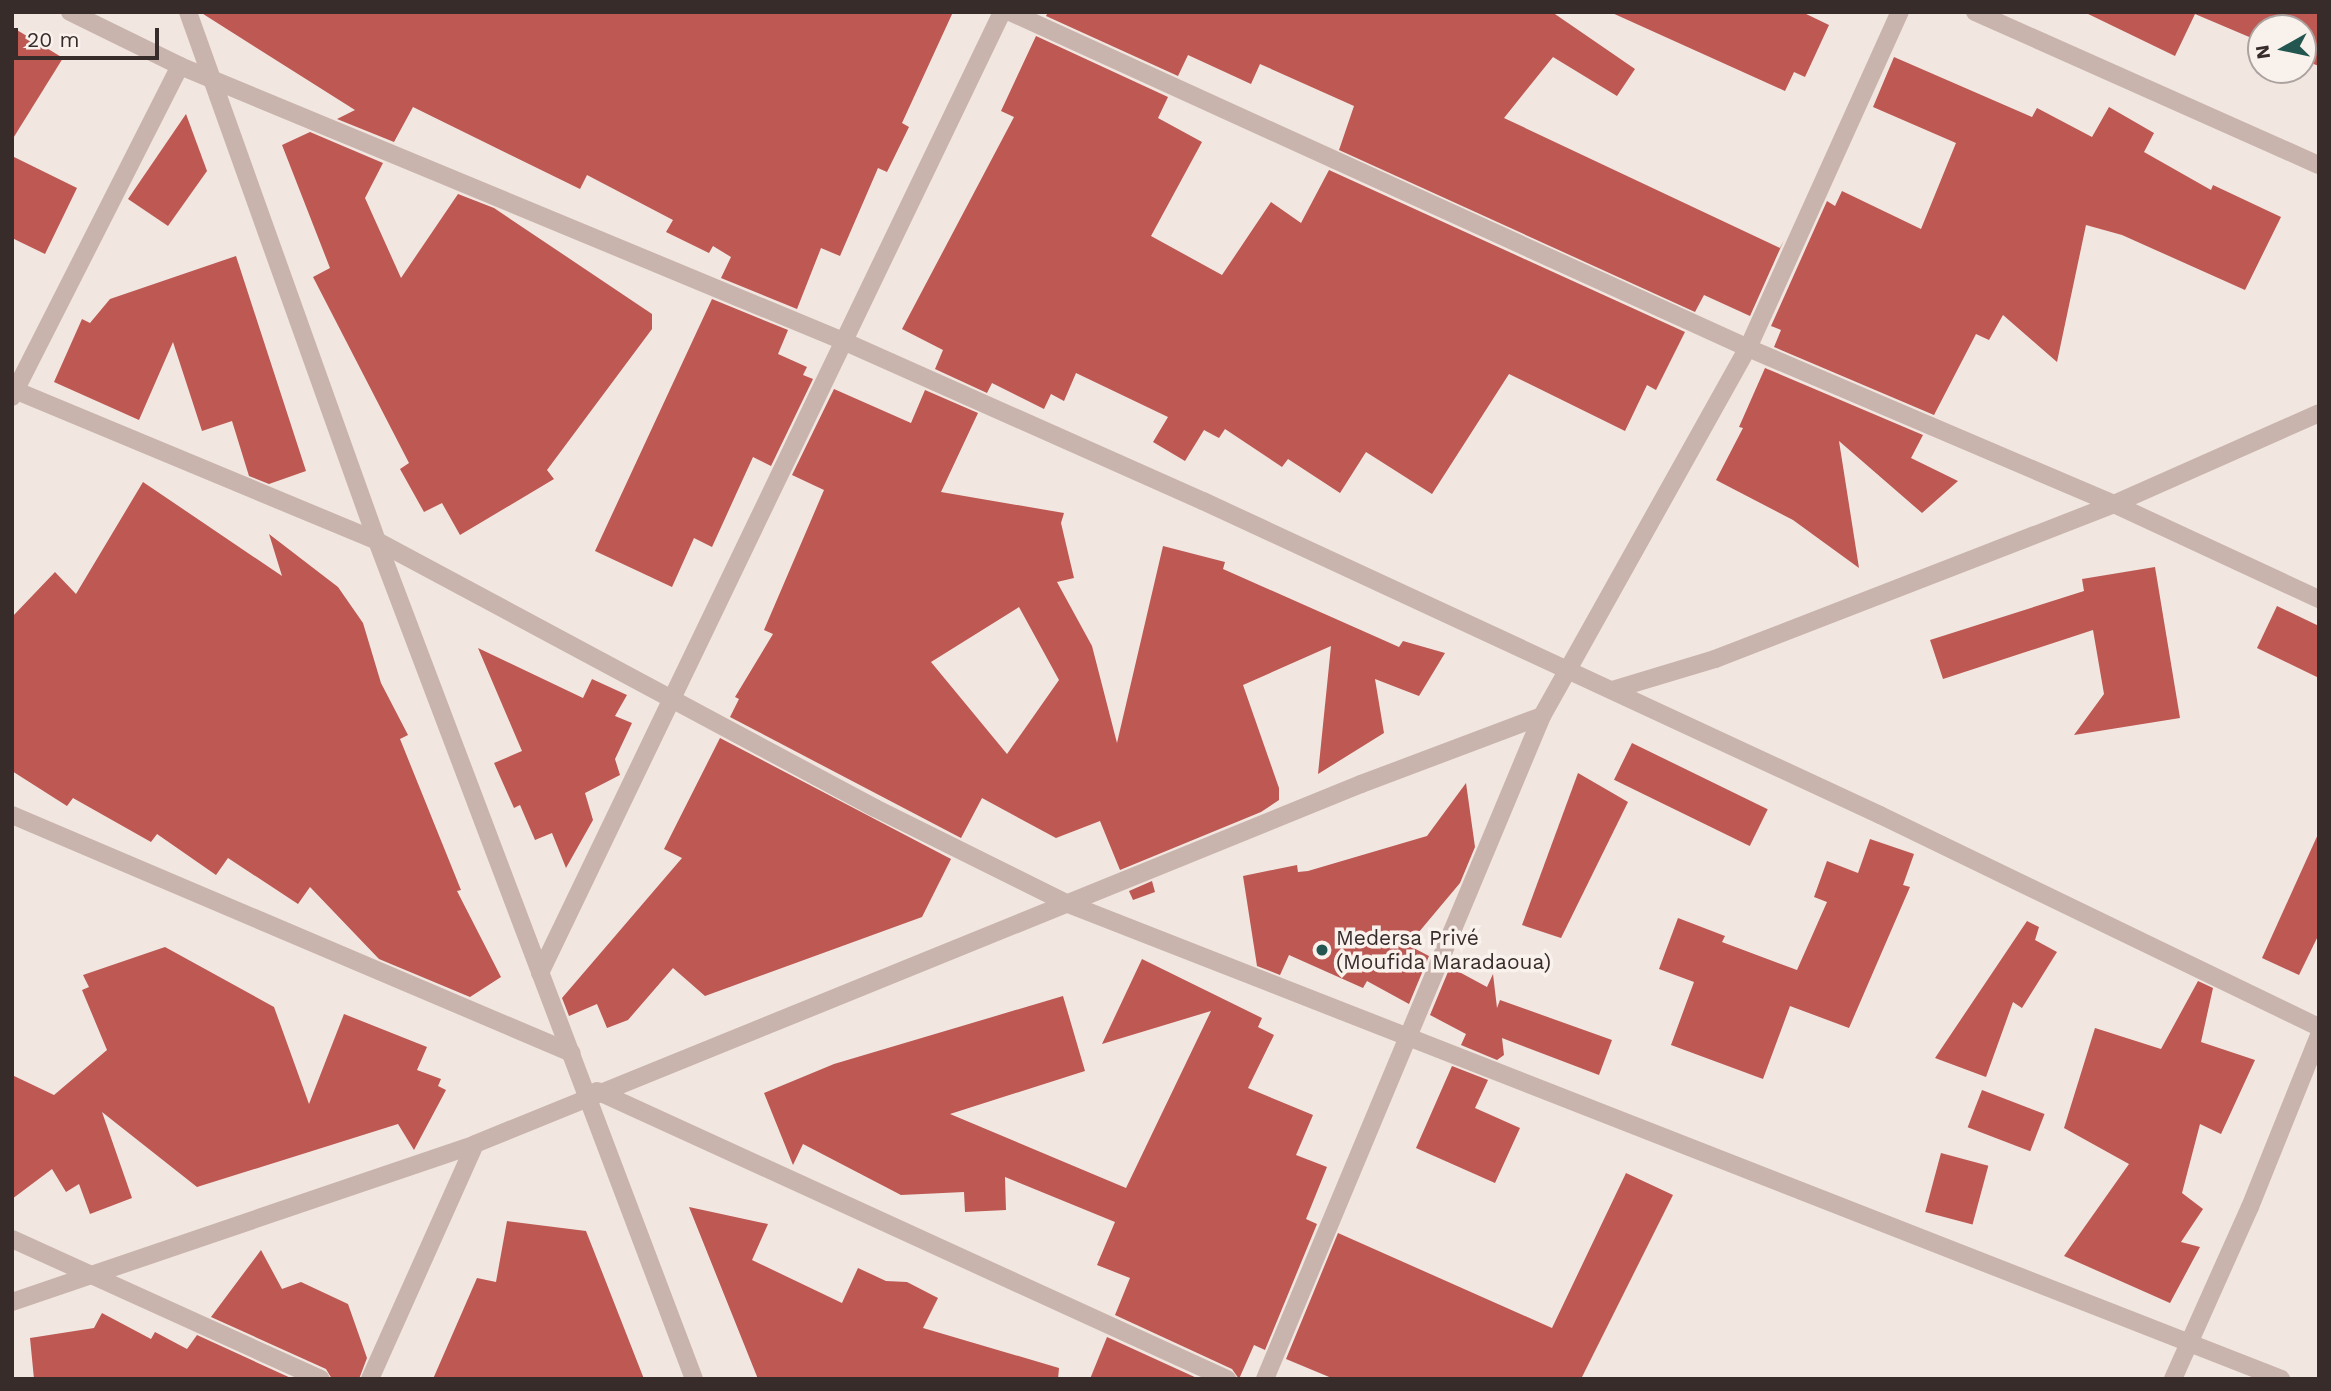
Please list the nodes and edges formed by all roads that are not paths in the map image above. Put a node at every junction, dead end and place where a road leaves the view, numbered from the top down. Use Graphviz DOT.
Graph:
graph roads {
  1 [pos="69,12"];
  2 [pos="188,12"];
  3 [pos="1002,12"];
  4 [pos="1010,12"];
  5 [pos="1900,12"];
  6 [pos="1975,12"];
  7 [pos="180,66"];
  8 [pos="213,76"];
  9 [pos="2319,165"];
  10 [pos="841,340"];
  11 [pos="1748,348"];
  12 [pos="13,392"];
  13 [pos="2319,412"];
  14 [pos="2114,504"];
  15 [pos="377,541"];
  16 [pos="2319,599"];
  17 [pos="1568,673"];
  18 [pos="1612,690"];
  19 [pos="673,702"];
  20 [pos="1542,716"];
  21 [pos="12,815"];
  22 [pos="1066,903"];
  23 [pos="540,973"];
  24 [pos="2319,1027"];
  25 [pos="2319,1035"];
  26 [pos="1409,1038"];
  27 [pos="572,1053"];
  28 [pos="593,1093"];
  29 [pos="475,1144"];
  30 [pos="12,1239"];
  31 [pos="89,1274"];
  32 [pos="12,1302"];
  33 [pos="2190,1342"];
  34 [pos="321,1379"];
  35 [pos="370,1379"];
  36 [pos="694,1379"];
  37 [pos="1227,1379"];
  38 [pos="1265,1379"];
  39 [pos="2173,1379"];
  40 [pos="2281,1379"];
  1 -- 7 [label="street"];
  2 -- 8 [label="street"];
  3 -- 10 [label="street"];
  4 -- 11 [label="street"];
  5 -- 11 [label="street"];
  6 -- 9 [label="street"];
  7 -- 8 [label="street"];
  7 -- 12 [label="street"];
  8 -- 10 [label="street"];
  8 -- 15 [label="street"];
  10 -- 17 [label="street"];
  10 -- 19 [label="street"];
  11 -- 14 [label="street"];
  11 -- 17 [label="street"];
  12 -- 15 [label="street"];
  13 -- 14 [label="street"];
  14 -- 16 [label="street"];
  14 -- 18 [label="street"];
  15 -- 19 [label="street"];
  15 -- 23 [label="street"];
  17 -- 18 [label="street"];
  17 -- 20 [label="street"];
  18 -- 24 [label="street"];
  19 -- 22 [label="street"];
  19 -- 23 [label="street"];
  20 -- 22 [label="street"];
  20 -- 26 [label="street"];
  21 -- 27 [label="street"];
  22 -- 26 [label="street"];
  22 -- 28 [label="street"];
  23 -- 27 [label="street"];
  25 -- 33 [label="street"];
  26 -- 33 [label="street"];
  26 -- 38 [label="street"];
  27 -- 28 [label="street"];
  28 -- 29 [label="street"];
  28 -- 36 [label="street"];
  28 -- 37 [label="street"];
  29 -- 31 [label="street"];
  29 -- 35 [label="street"];
  30 -- 31 [label="street"];
  31 -- 32 [label="street"];
  31 -- 34 [label="street"];
  33 -- 39 [label="street"];
  33 -- 40 [label="street"];
}
